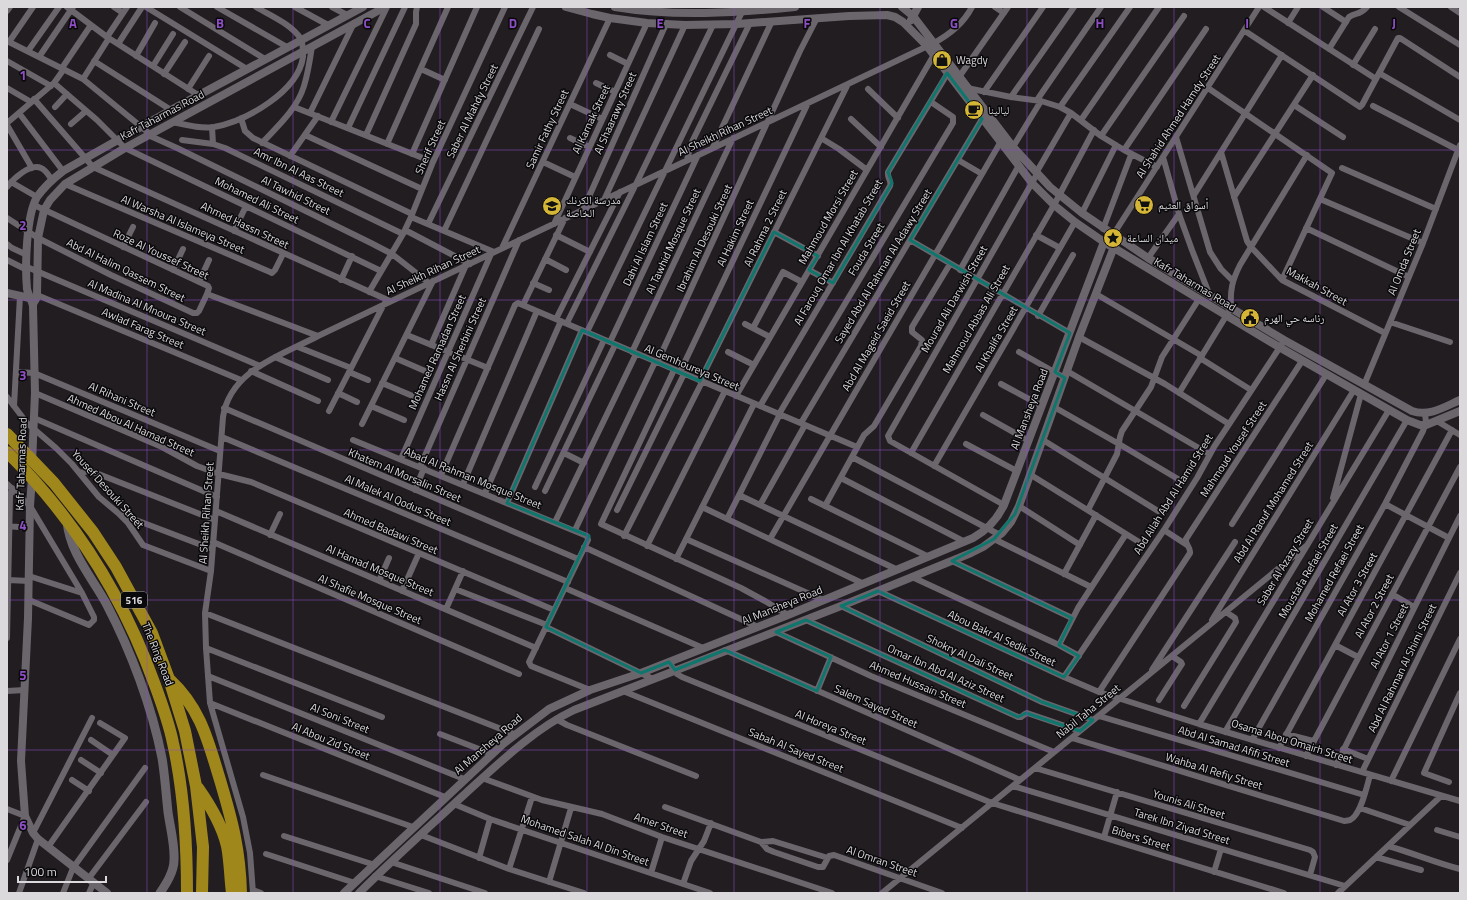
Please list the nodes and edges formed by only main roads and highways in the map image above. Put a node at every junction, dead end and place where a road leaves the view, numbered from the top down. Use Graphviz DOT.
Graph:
graph roads {
  1 [pos="7,434"];
  2 [pos="7,452"];
  3 [pos="66,520"];
  4 [pos="169,679"];
  5 [pos="196,786"];
  6 [pos="202,890"];
  7 [pos="187,891"];
  8 [pos="249,892"];
  9 [pos="160,893"];
  10 [pos="232,893"];
  1 -- 4 [label="highway, The Ring Road / 516"];
  2 -- 3 [label="highway, The Ring Road / 516"];
  3 -- 7 [label="highway, The Ring Road / 516"];
  3 -- 9 [label="main road"];
  4 -- 5 [label="highway, The Ring Road / 516"];
  4 -- 8 [label="highway"];
  5 -- 6 [label="highway, The Ring Road / 516"];
  5 -- 10 [label="highway"];
}
